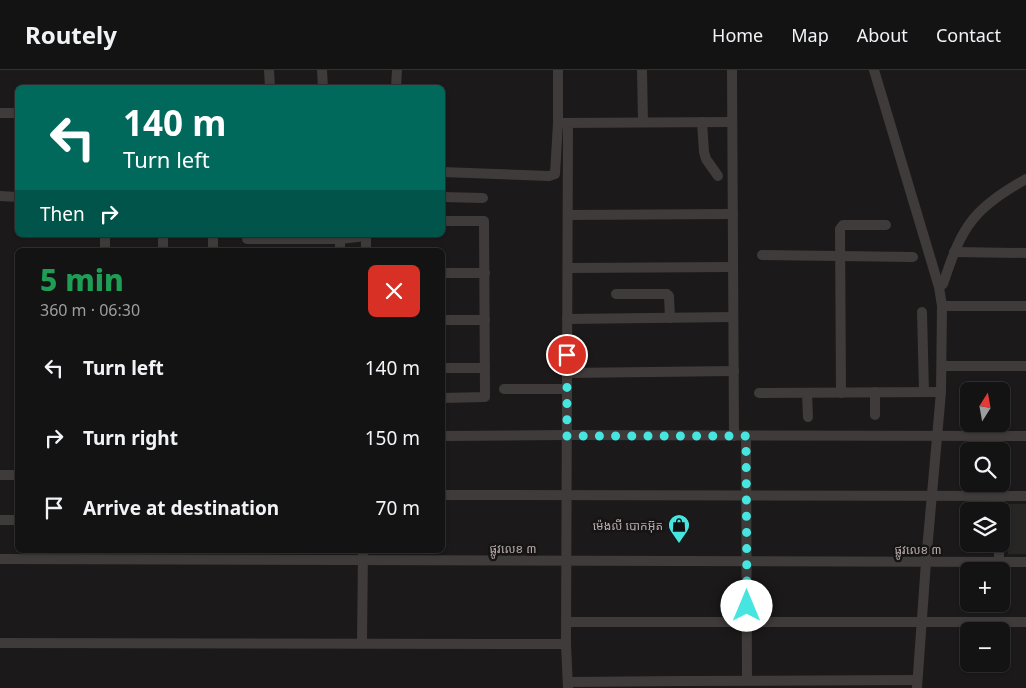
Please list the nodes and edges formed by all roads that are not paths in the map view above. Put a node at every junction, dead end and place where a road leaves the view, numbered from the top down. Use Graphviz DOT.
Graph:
graph roads {
  1 [pos="270,70"];
  2 [pos="322,70"];
  3 [pos="396,70"];
  4 [pos="558,70"];
  5 [pos="642,70"];
  6 [pos="732,70"];
  7 [pos="874,70"];
  8 [pos="270,85"];
  9 [pos="323,85"];
  10 [pos="396,85"];
  11 [pos="0,113"];
  12 [pos="15,113"];
  13 [pos="643,122"];
  14 [pos="702,122"];
  15 [pos="732,122"];
  16 [pos="563,123"];
  17 [pos="445,172"];
  18 [pos="718,176"];
  19 [pos="1026,179"];
  20 [pos="0,196"];
  21 [pos="15,197"];
  22 [pos="445,197"];
  23 [pos="483,198"];
  24 [pos="733,214"];
  25 [pos="568,215"];
  26 [pos="445,221"];
  27 [pos="886,225"];
  28 [pos="357,237"];
  29 [pos="246,239"];
  30 [pos="340,239"];
  31 [pos="340,248"];
  32 [pos="954,252"];
  33 [pos="1026,253"];
  34 [pos="762,255"];
  35 [pos="840,256"];
  36 [pos="913,257"];
  37 [pos="733,267"];
  38 [pos="568,268"];
  39 [pos="445,273"];
  40 [pos="484,273"];
  41 [pos="939,287"];
  42 [pos="616,294"];
  43 [pos="942,306"];
  44 [pos="1026,306"];
  45 [pos="922,312"];
  46 [pos="734,316"];
  47 [pos="670,318"];
  48 [pos="567,319"];
  49 [pos="445,320"];
  50 [pos="485,320"];
  51 [pos="942,366"];
  52 [pos="1026,366"];
  53 [pos="445,368"];
  54 [pos="485,368"];
  55 [pos="734,370"];
  56 [pos="567,373"];
  57 [pos="504,389"];
  58 [pos="567,389"];
  59 [pos="875,392"];
  60 [pos="924,392"];
  61 [pos="941,392"];
  62 [pos="759,393"];
  63 [pos="807,393"];
  64 [pos="841,393"];
  65 [pos="445,398"];
  66 [pos="875,415"];
  67 [pos="808,416"];
  68 [pos="445,436"];
  69 [pos="567,436"];
  70 [pos="734,436"];
  71 [pos="746,436"];
  72 [pos="938,436"];
  73 [pos="1026,436"];
  74 [pos="0,475"];
  75 [pos="15,475"];
  76 [pos="445,495"];
  77 [pos="567,495"];
  78 [pos="746,496"];
  79 [pos="932,496"];
  80 [pos="1000,496"];
  81 [pos="1026,496"];
  82 [pos="1000,502"];
  83 [pos="0,520"];
  84 [pos="15,520"];
  85 [pos="999,552"];
  86 [pos="31,554"];
  87 [pos="363,555"];
  88 [pos="0,559"];
  89 [pos="566,560"];
  90 [pos="747,561"];
  91 [pos="926,562"];
  92 [pos="960,562"];
  93 [pos="999,562"];
  94 [pos="1010,562"];
  95 [pos="1026,562"];
  96 [pos="566,622"];
  97 [pos="747,622"];
  98 [pos="922,622"];
  99 [pos="1026,622"];
  100 [pos="0,643"];
  101 [pos="362,643"];
  102 [pos="566,644"];
  103 [pos="747,680"];
  104 [pos="681,684"];
  105 [pos="917,684"];
  106 [pos="568,685"];
  1 -- 8 [label="street"];
  2 -- 9 [label="street"];
  3 -- 10 [label="street"];
  4 -- 16 [label="street"];
  5 -- 13 [label="street"];
  6 -- 15 [label="street"];
  7 -- 41 [label="street"];
  11 -- 12 [label="street"];
  13 -- 14 [label="street"];
  13 -- 16 [label="street"];
  14 -- 15 [label="street"];
  14 -- 18 [label="street"];
  15 -- 24 [label="street"];
  16 -- 17 [label="street"];
  16 -- 25 [label="street"];
  19 -- 32 [label="street"];
  20 -- 21 [label="street"];
  22 -- 23 [label="street"];
  24 -- 25 [label="street"];
  24 -- 37 [label="street"];
  25 -- 38 [label="street"];
  26 -- 40 [label="street"];
  27 -- 35 [label="street"];
  28 -- 30 [label="street"];
  29 -- 30 [label="street"];
  30 -- 31 [label="street"];
  32 -- 33 [label="street"];
  32 -- 41 [label="street"];
  34 -- 35 [label="street"];
  35 -- 36 [label="street"];
  35 -- 64 [label="street"];
  37 -- 38 [label="street"];
  37 -- 46 [label="street"];
  38 -- 48 [label="street"];
  39 -- 40 [label="street"];
  40 -- 50 [label="street"];
  41 -- 43 [label="street"];
  42 -- 47 [label="street"];
  43 -- 44 [label="street"];
  43 -- 51 [label="street"];
  45 -- 60 [label="street"];
  46 -- 47 [label="street"];
  46 -- 55 [label="street"];
  47 -- 48 [label="street"];
  48 -- 56 [label="street"];
  49 -- 50 [label="street"];
  50 -- 54 [label="street"];
  51 -- 52 [label="street"];
  51 -- 61 [label="street"];
  53 -- 54 [label="street"];
  54 -- 65 [label="street"];
  55 -- 56 [label="street"];
  55 -- 70 [label="street"];
  56 -- 58 [label="street"];
  57 -- 58 [label="street"];
  58 -- 69 [label="street"];
  59 -- 60 [label="street"];
  59 -- 64 [label="street"];
  59 -- 66 [label="street"];
  60 -- 61 [label="street"];
  61 -- 72 [label="street"];
  62 -- 63 [label="street"];
  63 -- 64 [label="street"];
  63 -- 67 [label="street"];
  68 -- 69 [label="street"];
  69 -- 70 [label="street"];
  69 -- 77 [label="street"];
  70 -- 71 [label="street"];
  71 -- 72 [label="street"];
  71 -- 78 [label="street"];
  72 -- 73 [label="street"];
  72 -- 79 [label="street"];
  74 -- 75 [label="street"];
  76 -- 77 [label="street"];
  77 -- 78 [label="street"];
  77 -- 89 [label="street"];
  78 -- 79 [label="street"];
  78 -- 90 [label="street"];
  79 -- 80 [label="street"];
  79 -- 91 [label="street"];
  80 -- 81 [label="street"];
  80 -- 82 [label="street"];
  83 -- 84 [label="street"];
  85 -- 93 [label="street"];
  86 -- 87 [label="street, ផ្លូវលេខ ៣"];
  86 -- 88 [label="street, ផ្លូវលេខ ៣"];
  87 -- 89 [label="street, ផ្លូវលេខ ៣"];
  87 -- 101 [label="street"];
  89 -- 90 [label="street, ផ្លូវលេខ ៣"];
  89 -- 96 [label="street"];
  90 -- 91 [label="street, ផ្លូវលេខ ៣"];
  90 -- 97 [label="street"];
  91 -- 92 [label="street, ផ្លូវលេខ ៣"];
  91 -- 98 [label="street"];
  94 -- 95 [label="street, ផ្លូវលេខ ៣"];
  96 -- 97 [label="street"];
  96 -- 102 [label="street"];
  97 -- 98 [label="street"];
  97 -- 103 [label="street"];
  98 -- 99 [label="street"];
  98 -- 105 [label="street"];
  100 -- 101 [label="street"];
  101 -- 102 [label="street"];
  102 -- 106 [label="street"];
  103 -- 104 [label="street"];
  103 -- 105 [label="street"];
  104 -- 106 [label="street"];
}
